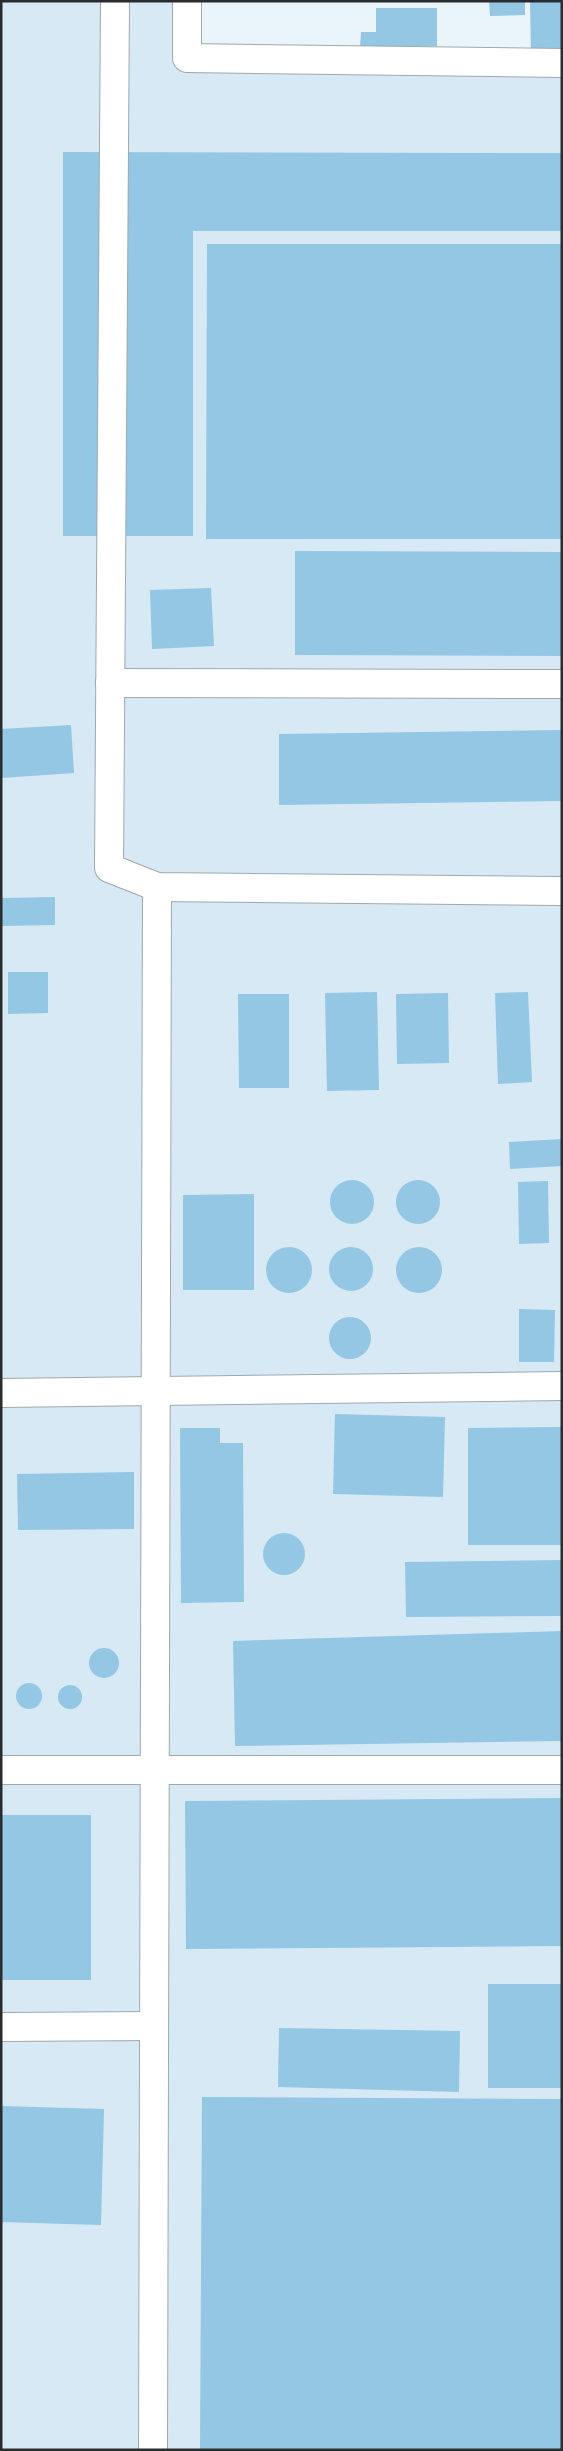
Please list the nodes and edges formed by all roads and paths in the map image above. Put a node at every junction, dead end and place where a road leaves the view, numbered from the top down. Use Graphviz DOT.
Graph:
graph roads {
  1 [pos="115,1"];
  2 [pos="187,1"];
  3 [pos="562,63"];
  4 [pos="110,684"];
  5 [pos="562,684"];
  6 [pos="157,887"];
  7 [pos="562,891"];
  8 [pos="562,1386"];
  9 [pos="156,1390"];
  10 [pos="1,1393"];
  11 [pos="1,1770"];
  12 [pos="155,1770"];
  13 [pos="562,1770"];
  14 [pos="154,2026"];
  15 [pos="1,2027"];
  16 [pos="154,2450"];
  1 -- 4 [label="street"];
  2 -- 3 [label="street"];
  4 -- 5 [label="street"];
  4 -- 6 [label="street"];
  6 -- 7 [label="street"];
  6 -- 9 [label="street"];
  8 -- 9 [label="street"];
  9 -- 10 [label="street"];
  9 -- 12 [label="street"];
  11 -- 12 [label="street"];
  12 -- 13 [label="street"];
  12 -- 14 [label="street"];
  14 -- 15 [label="street"];
  14 -- 16 [label="street"];
}
